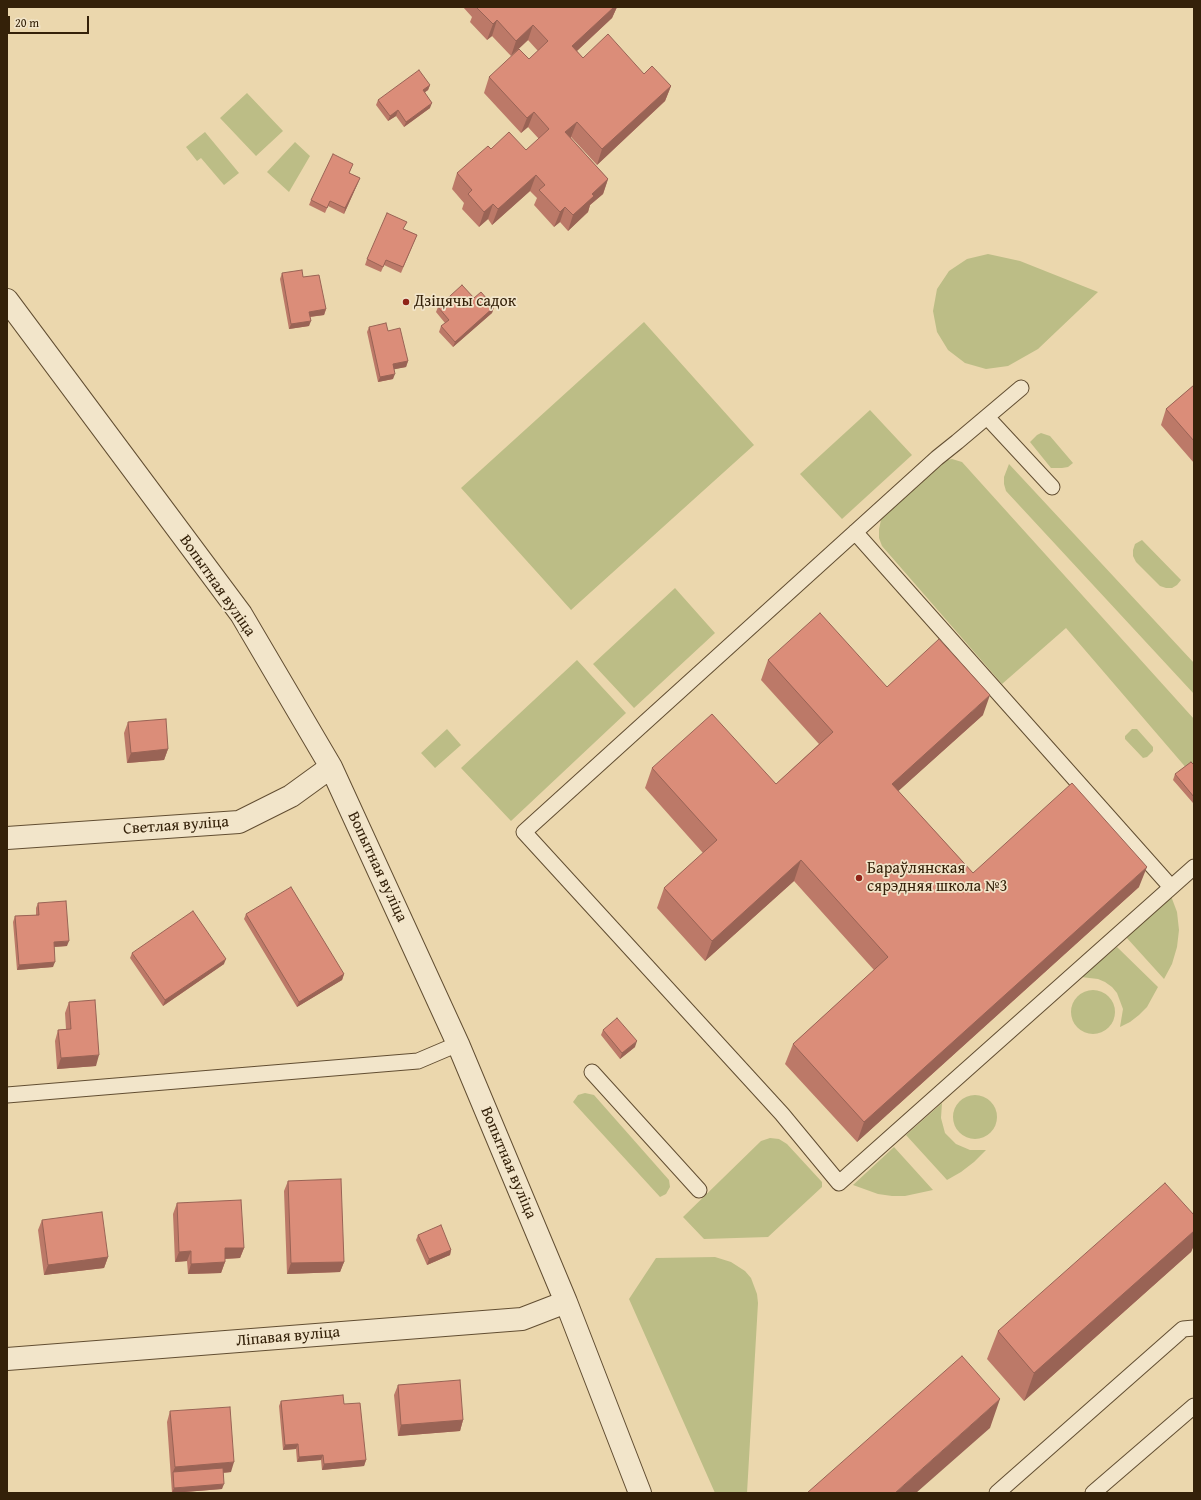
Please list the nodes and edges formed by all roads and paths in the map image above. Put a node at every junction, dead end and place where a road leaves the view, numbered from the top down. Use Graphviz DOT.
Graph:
graph roads {
  1 [pos="7,300"];
  2 [pos="1021,388"];
  3 [pos="987,417"];
  4 [pos="1052,487"];
  5 [pos="855,532"];
  6 [pos="331,767"];
  7 [pos="7,838"];
  8 [pos="1194,867"];
  9 [pos="1171,887"];
  10 [pos="458,1044"];
  11 [pos="592,1072"];
  12 [pos="7,1095"];
  13 [pos="699,1190"];
  14 [pos="566,1302"];
  15 [pos="1194,1328"];
  16 [pos="7,1359"];
  17 [pos="1194,1406"];
  18 [pos="640,1493"];
  19 [pos="997,1493"];
  20 [pos="1094,1493"];
  1 -- 6 [label="street, Вопытная вуліца"];
  2 -- 3 [label="lane"];
  3 -- 4 [label="lane"];
  3 -- 5 [label="lane"];
  5 -- 9 [label="lane"];
  5 -- 9 [label="lane"];
  6 -- 7 [label="street, Светлая вуліца"];
  6 -- 10 [label="street, Вопытная вуліца"];
  8 -- 9 [label="lane"];
  10 -- 12 [label="lane"];
  10 -- 14 [label="street, Вопытная вуліца"];
  11 -- 13 [label="lane"];
  14 -- 16 [label="street, Ліпавая вуліца"];
  14 -- 18 [label="street, Вопытная вуліца"];
  15 -- 19 [label="lane"];
  17 -- 20 [label="lane"];
}
